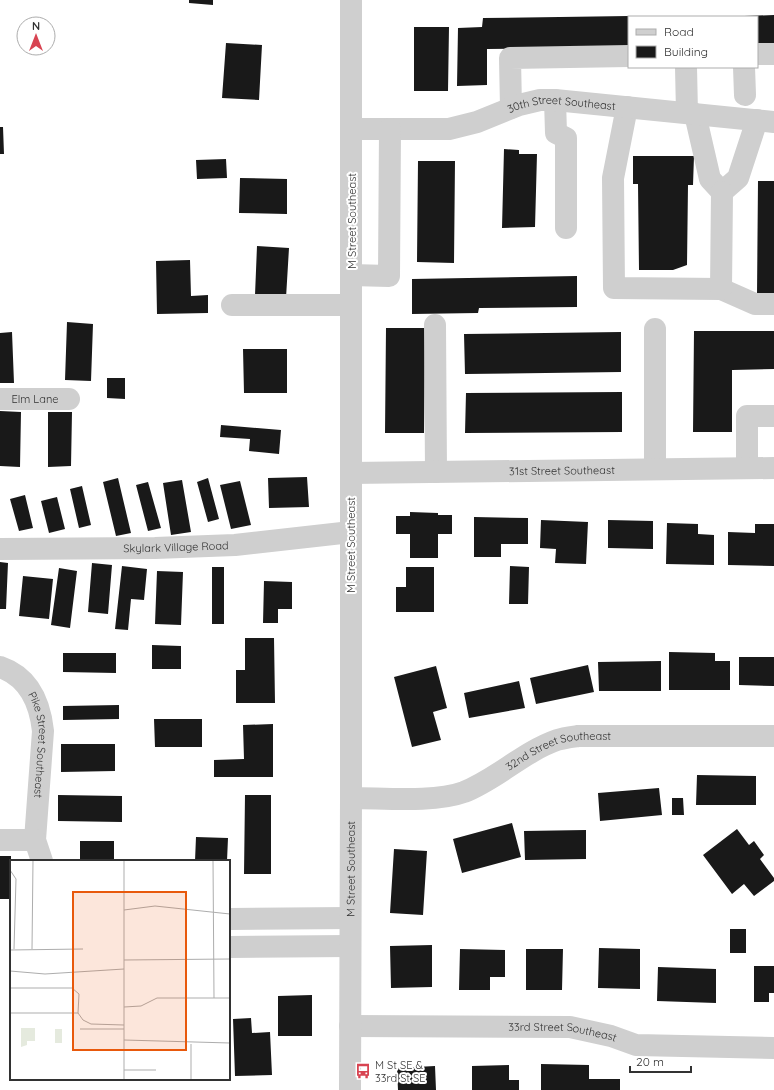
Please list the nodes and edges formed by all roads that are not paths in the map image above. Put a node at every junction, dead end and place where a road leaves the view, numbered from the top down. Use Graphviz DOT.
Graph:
graph roads {
  1 [pos="352,0"];
  2 [pos="758,54"];
  3 [pos="774,54"];
  4 [pos="628,56"];
  5 [pos="686,68"];
  6 [pos="744,68"];
  7 [pos="745,95"];
  8 [pos="556,100"];
  9 [pos="627,107"];
  10 [pos="511,108"];
  11 [pos="691,113"];
  12 [pos="766,121"];
  13 [pos="352,129"];
  14 [pos="390,129"];
  15 [pos="722,192"];
  16 [pos="566,228"];
  17 [pos="352,276"];
  18 [pos="721,289"];
  19 [pos="774,304"];
  20 [pos="352,305"];
  21 [pos="232,306"];
  22 [pos="435,325"];
  23 [pos="655,329"];
  24 [pos="0,399"];
  25 [pos="69,399"];
  26 [pos="774,416"];
  27 [pos="747,468"];
  28 [pos="774,468"];
  29 [pos="655,469"];
  30 [pos="436,472"];
  31 [pos="351,473"];
  32 [pos="351,532"];
  33 [pos="0,549"];
  34 [pos="0,667"];
  35 [pos="774,736"];
  36 [pos="352,798"];
  37 [pos="0,840"];
  38 [pos="34,840"];
  39 [pos="42,860"];
  40 [pos="350,918"];
  41 [pos="230,919"];
  42 [pos="349,946"];
  43 [pos="230,947"];
  44 [pos="350,1026"];
  45 [pos="774,1048"];
  46 [pos="350,1090"];
  1 -- 13 [label="street, M Street Southeast"];
  2 -- 3 [label="street"];
  4 -- 10 [label="street"];
  5 -- 11 [label="street"];
  6 -- 7 [label="street"];
  8 -- 9 [label="street, 30th Street Southeast"];
  8 -- 10 [label="street, 30th Street Southeast"];
  8 -- 16 [label="street"];
  9 -- 11 [label="street, 30th Street Southeast"];
  9 -- 18 [label="street"];
  10 -- 14 [label="street, 30th Street Southeast"];
  11 -- 12 [label="street, 30th Street Southeast"];
  11 -- 15 [label="street"];
  12 -- 15 [label="street"];
  13 -- 14 [label="street, 30th Street Southeast"];
  13 -- 17 [label="street, M Street Southeast"];
  14 -- 17 [label="street"];
  15 -- 18 [label="street"];
  17 -- 20 [label="street, M Street Southeast"];
  18 -- 19 [label="street"];
  20 -- 21 [label="street"];
  20 -- 31 [label="street, M Street Southeast"];
  22 -- 30 [label="street"];
  23 -- 29 [label="street"];
  24 -- 25 [label="street, Elm Lane"];
  26 -- 27 [label="street"];
  27 -- 28 [label="street, 31st Street Southeast"];
  27 -- 29 [label="street, 31st Street Southeast"];
  29 -- 30 [label="street, 31st Street Southeast"];
  30 -- 31 [label="street, 31st Street Southeast"];
  31 -- 32 [label="street, M Street Southeast"];
  32 -- 33 [label="street, Skylark Village Road"];
  32 -- 36 [label="street, M Street Southeast"];
  34 -- 38 [label="street, Pike Street Southeast"];
  35 -- 36 [label="street, 32nd Street Southeast"];
  36 -- 40 [label="street, M Street Southeast"];
  37 -- 38 [label="street"];
  38 -- 39 [label="street, Pike Street Southeast"];
  40 -- 41 [label="street"];
  40 -- 42 [label="street, M Street Southeast"];
  42 -- 43 [label="street"];
  42 -- 44 [label="street, M Street Southeast"];
  44 -- 45 [label="street, 33rd Street Southeast"];
  44 -- 46 [label="street, M Street Southeast"];
}
